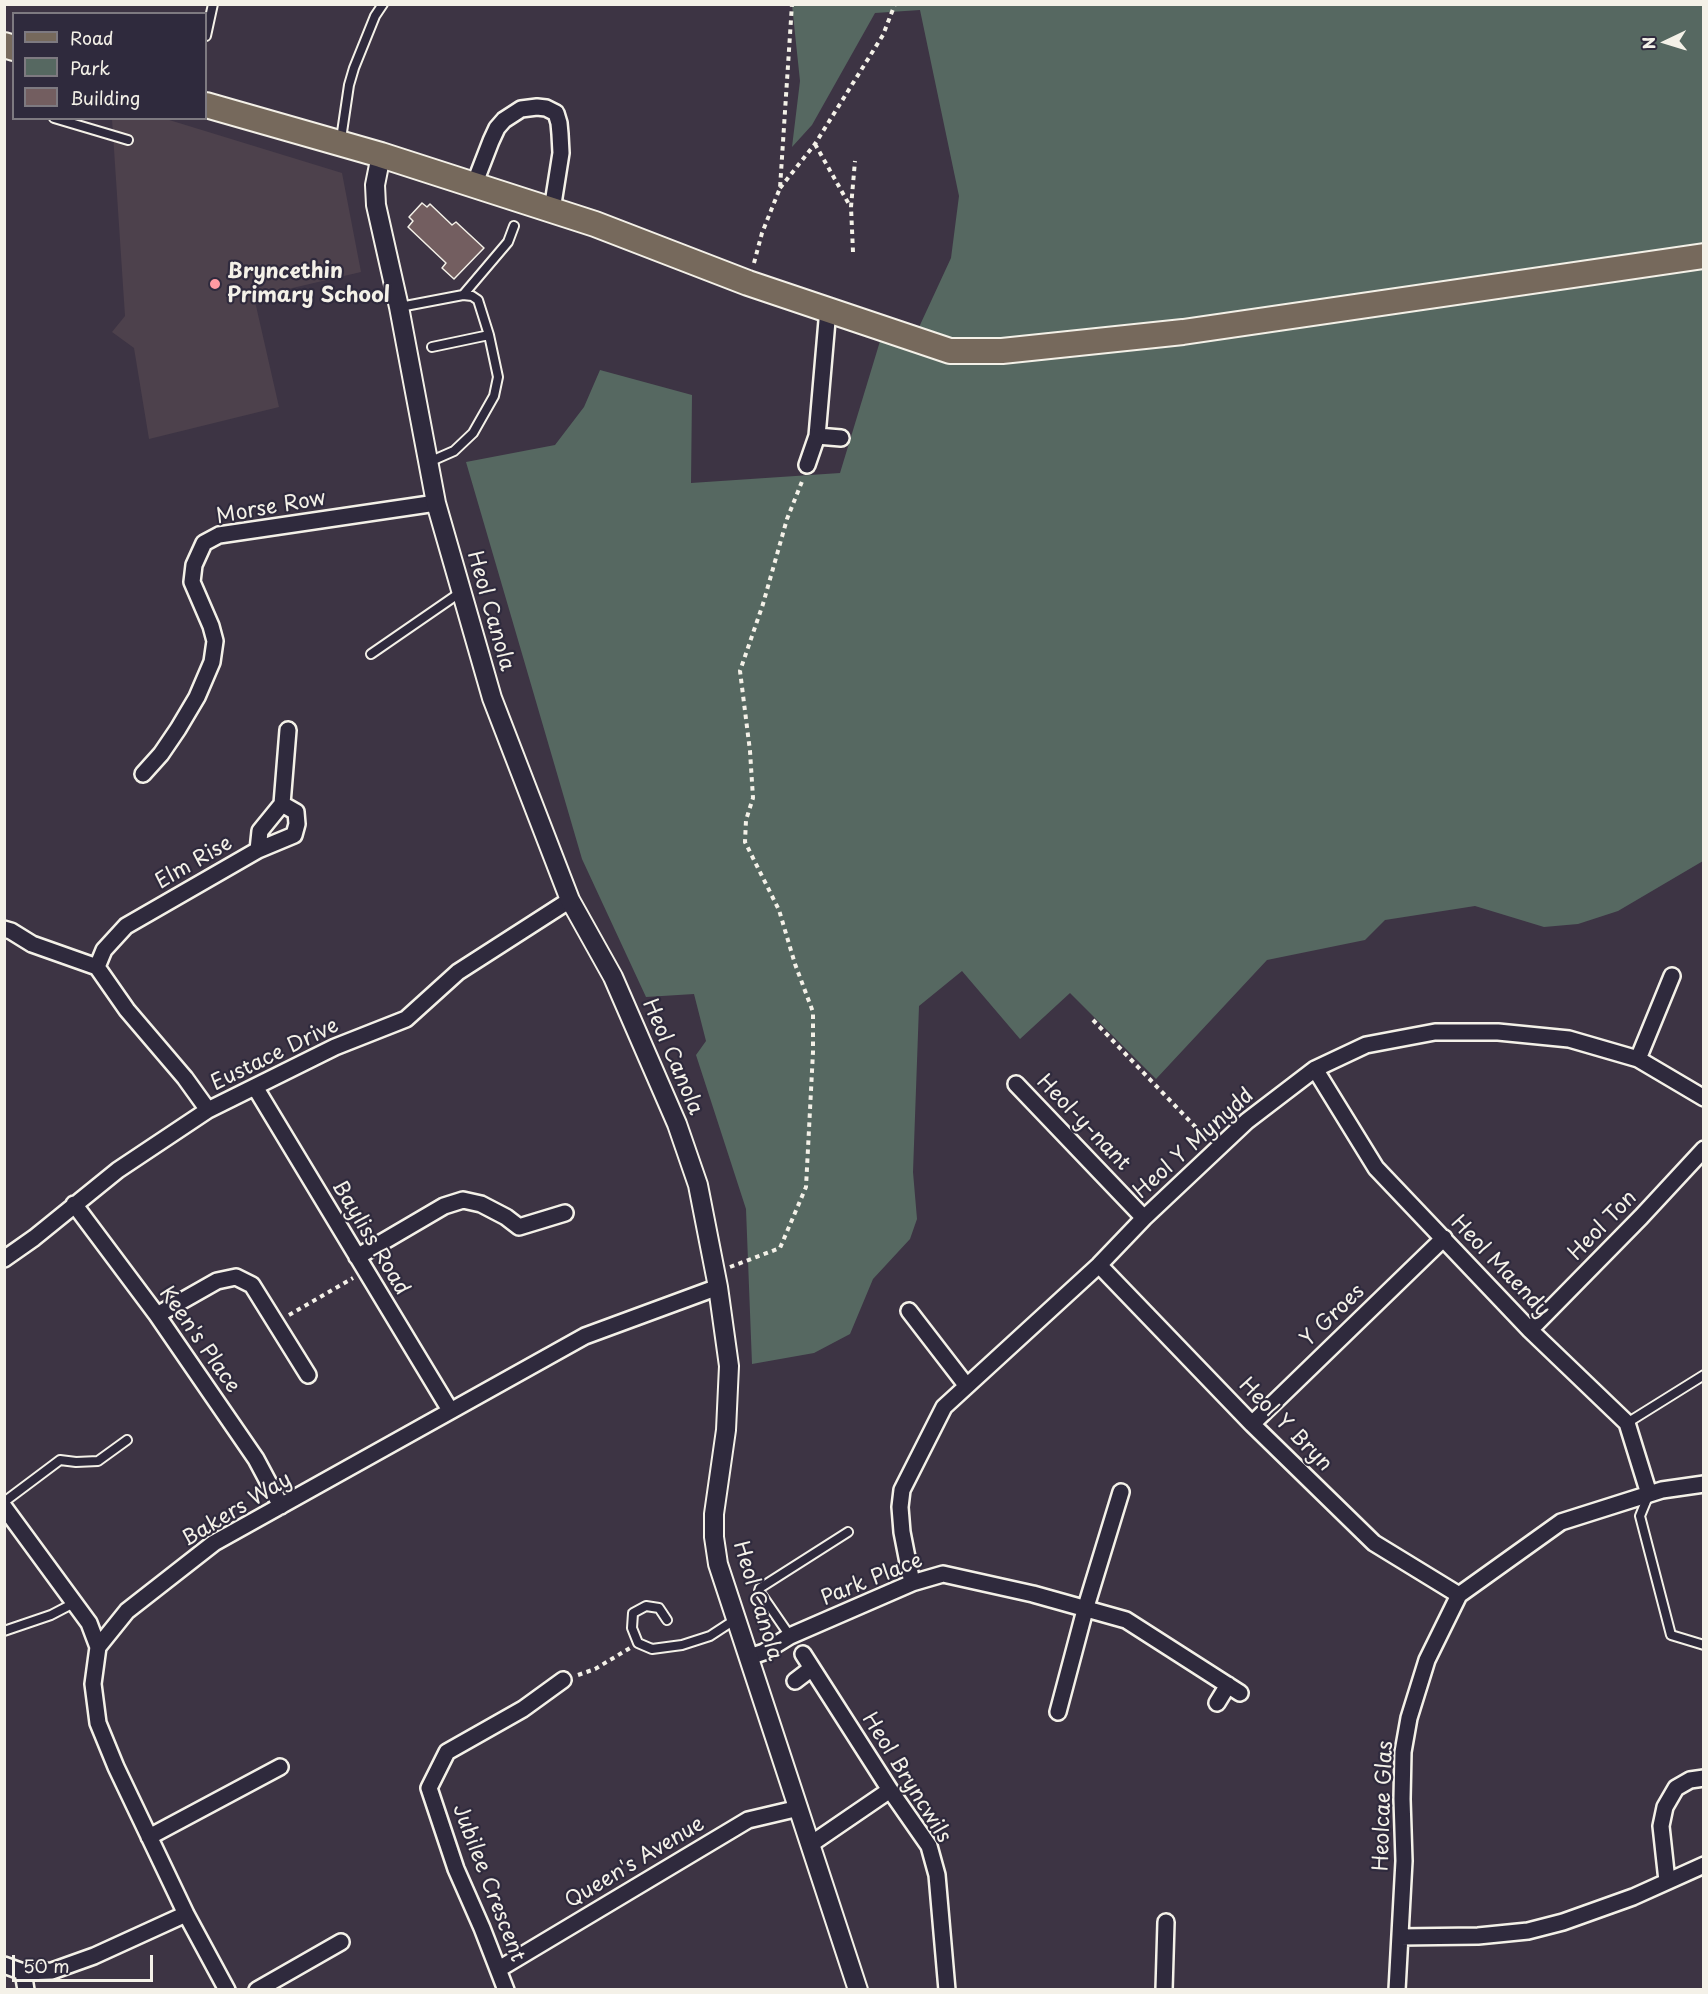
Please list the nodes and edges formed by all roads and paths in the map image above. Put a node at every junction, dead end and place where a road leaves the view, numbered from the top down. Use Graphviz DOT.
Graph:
graph roads {
  1 [pos="213,4"];
  2 [pos="383,4"];
  3 [pos="792,4"];
  4 [pos="895,4"];
  5 [pos="207,31"];
  6 [pos="207,105"];
  7 [pos="61,120"];
  8 [pos="128,140"];
  9 [pos="340,144"];
  10 [pos="815,144"];
  11 [pos="381,155"];
  12 [pos="855,161"];
  13 [pos="474,185"];
  14 [pos="780,188"];
  15 [pos="851,207"];
  16 [pos="552,210"];
  17 [pos="514,226"];
  18 [pos="852,252"];
  19 [pos="1704,256"];
  20 [pos="748,283"];
  21 [pos="463,295"];
  22 [pos="399,307"];
  23 [pos="828,309"];
  24 [pos="489,335"];
  25 [pos="432,347"];
  26 [pos="817,436"];
  27 [pos="841,438"];
  28 [pos="428,463"];
  29 [pos="807,465"];
  30 [pos="436,503"];
  31 [pos="461,592"];
  32 [pos="371,654"];
  33 [pos="288,730"];
  34 [pos="143,774"];
  35 [pos="282,804"];
  36 [pos="258,850"];
  37 [pos="570,900"];
  38 [pos="4,929"];
  39 [pos="97,967"];
  40 [pos="1672,976"];
  41 [pos="1093,1020"];
  42 [pos="1638,1059"];
  43 [pos="1315,1069"];
  44 [pos="1016,1084"];
  45 [pos="255,1087"];
  46 [pos="1704,1098"];
  47 [pos="208,1110"];
  48 [pos="1704,1149"];
  49 [pos="1216,1150"];
  50 [pos="74,1204"];
  51 [pos="565,1213"];
  52 [pos="1144,1218"];
  53 [pos="1444,1238"];
  54 [pos="357,1257"];
  55 [pos="4,1259"];
  56 [pos="1099,1264"];
  57 [pos="366,1271"];
  58 [pos="717,1280"];
  59 [pos="909,1311"];
  60 [pos="157,1315"];
  61 [pos="275,1323"];
  62 [pos="1530,1330"];
  63 [pos="308,1375"];
  64 [pos="1704,1375"];
  65 [pos="966,1385"];
  66 [pos="450,1410"];
  67 [pos="1627,1423"];
  68 [pos="1252,1424"];
  69 [pos="127,1440"];
  70 [pos="1704,1484"];
  71 [pos="1121,1492"];
  72 [pos="1649,1494"];
  73 [pos="4,1502"];
  74 [pos="281,1506"];
  75 [pos="4,1507"];
  76 [pos="848,1532"];
  77 [pos="912,1583"];
  78 [pos="1459,1595"];
  79 [pos="74,1603"];
  80 [pos="1085,1610"];
  81 [pos="736,1619"];
  82 [pos="667,1620"];
  83 [pos="4,1631"];
  84 [pos="790,1636"];
  85 [pos="638,1643"];
  86 [pos="1704,1645"];
  87 [pos="98,1647"];
  88 [pos="803,1654"];
  89 [pos="749,1657"];
  90 [pos="812,1668"];
  91 [pos="563,1680"];
  92 [pos="795,1680"];
  93 [pos="1217,1703"];
  94 [pos="1058,1712"];
  95 [pos="280,1767"];
  96 [pos="1704,1778"];
  97 [pos="890,1790"];
  98 [pos="799,1808"];
  99 [pos="149,1837"];
  100 [pos="811,1844"];
  101 [pos="1704,1865"];
  102 [pos="1667,1881"];
  103 [pos="186,1914"];
  104 [pos="1166,1923"];
  105 [pos="1400,1937"];
  106 [pos="340,1942"];
  107 [pos="4,1965"];
  108 [pos="499,1969"];
  109 [pos="23,1972"];
  110 [pos="1397,1984"];
  111 [pos="26,1989"];
  112 [pos="227,1989"];
  113 [pos="257,1989"];
  114 [pos="506,1989"];
  115 [pos="858,1989"];
  116 [pos="947,1989"];
  117 [pos="1164,1989"];
  1 -- 5 [label="lane"];
  2 -- 9 [label="lane"];
  3 -- 14 [label="path"];
  4 -- 10 [label="path"];
  6 -- 9 [label="main road"];
  7 -- 8 [label="lane"];
  9 -- 11 [label="main road"];
  10 -- 14 [label="path"];
  10 -- 15 [label="path"];
  11 -- 13 [label="main road"];
  11 -- 22 [label="street, Heol Canola"];
  12 -- 15 [label="path"];
  13 -- 16 [label="main road"];
  13 -- 16 [label="street"];
  14 -- 20 [label="path"];
  15 -- 18 [label="path"];
  16 -- 20 [label="main road"];
  17 -- 21 [label="lane"];
  19 -- 23 [label="main road"];
  20 -- 23 [label="main road"];
  21 -- 22 [label="lane"];
  21 -- 24 [label="lane"];
  22 -- 28 [label="street, Heol Canola"];
  23 -- 26 [label="street"];
  24 -- 25 [label="lane"];
  24 -- 28 [label="lane"];
  26 -- 27 [label="street"];
  26 -- 29 [label="street"];
  28 -- 30 [label="street, Heol Canola"];
  29 -- 58 [label="path"];
  30 -- 31 [label="street, Heol Canola"];
  30 -- 34 [label="street, Morse Row"];
  31 -- 32 [label="lane"];
  31 -- 37 [label="street, Heol Canola"];
  33 -- 35 [label="street"];
  35 -- 36 [label="street"];
  35 -- 36 [label="street, Elm Rise"];
  36 -- 39 [label="street, Elm Rise"];
  37 -- 45 [label="street, Eustace Drive"];
  37 -- 58 [label="street, Heol Canola"];
  38 -- 39 [label="street"];
  39 -- 47 [label="street"];
  40 -- 42 [label="street"];
  41 -- 49 [label="path"];
  42 -- 43 [label="street, Heol Y Mynydd"];
  42 -- 46 [label="street, Heol Y Mynydd"];
  43 -- 49 [label="street, Heol Y Mynydd"];
  43 -- 53 [label="street, Heol Maendy"];
  44 -- 52 [label="street, Heol-y-nant"];
  45 -- 47 [label="street, Eustace Drive"];
  45 -- 54 [label="street, Bayliss Road"];
  47 -- 50 [label="street, Eustace Drive"];
  48 -- 62 [label="street, Heol Ton"];
  49 -- 52 [label="street, Heol Y Mynydd"];
  50 -- 55 [label="street, Eustace Drive"];
  50 -- 60 [label="street, Keen's Place"];
  51 -- 54 [label="street"];
  52 -- 56 [label="street, Heol Y Mynydd"];
  53 -- 62 [label="street, Heol Maendy"];
  53 -- 68 [label="street, Y Groes"];
  54 -- 57 [label="street, Bayliss Road"];
  56 -- 65 [label="street, Heol Y Mynydd"];
  56 -- 68 [label="street, Heol Y Bryn"];
  57 -- 61 [label="path"];
  57 -- 66 [label="street, Bayliss Road"];
  58 -- 66 [label="street, Bakers Way"];
  58 -- 81 [label="street, Heol Canola"];
  59 -- 65 [label="street"];
  60 -- 61 [label="street"];
  60 -- 74 [label="street, Keen's Place"];
  61 -- 63 [label="street"];
  62 -- 67 [label="street, Heol Maendy"];
  64 -- 67 [label="lane"];
  65 -- 77 [label="street, Heol Y Mynydd"];
  66 -- 74 [label="street, Bakers Way"];
  67 -- 72 [label="street, Heol Maendy"];
  68 -- 78 [label="street, Heol Y Bryn"];
  69 -- 73 [label="lane"];
  70 -- 72 [label="street, Heolcae Glas"];
  71 -- 80 [label="street"];
  72 -- 78 [label="street, Heolcae Glas"];
  72 -- 86 [label="lane"];
  74 -- 87 [label="street, Bakers Way"];
  75 -- 79 [label="street"];
  76 -- 84 [label="lane"];
  77 -- 80 [label="street, Park Place"];
  77 -- 84 [label="street, Park Place"];
  78 -- 105 [label="street, Heolcae Glas"];
  79 -- 83 [label="lane"];
  79 -- 87 [label="street"];
  80 -- 93 [label="street, Park Place"];
  80 -- 94 [label="street"];
  81 -- 85 [label="lane"];
  81 -- 89 [label="street, Heol Canola"];
  82 -- 85 [label="lane"];
  84 -- 89 [label="street, Park Place"];
  85 -- 91 [label="path"];
  87 -- 99 [label="street"];
  88 -- 90 [label="street, Heol Bryncwils"];
  89 -- 98 [label="street, Heol Canola"];
  90 -- 92 [label="street"];
  90 -- 97 [label="street, Heol Bryncwils"];
  91 -- 108 [label="street, Jubilee Crescent"];
  95 -- 99 [label="street"];
  96 -- 102 [label="street"];
  97 -- 100 [label="street"];
  97 -- 116 [label="street, Heol Bryncwils"];
  98 -- 100 [label="street, Heol Canola"];
  98 -- 108 [label="street, Queen's Avenue"];
  99 -- 103 [label="street"];
  100 -- 115 [label="street, Heol Canola"];
  101 -- 102 [label="street"];
  102 -- 105 [label="street"];
  103 -- 109 [label="street"];
  103 -- 112 [label="street"];
  104 -- 117 [label="street"];
  105 -- 110 [label="street, Heolcae Glas"];
  106 -- 113 [label="street"];
  107 -- 109 [label="street"];
  108 -- 114 [label="street, Jubilee Crescent"];
  109 -- 111 [label="street"];
}
